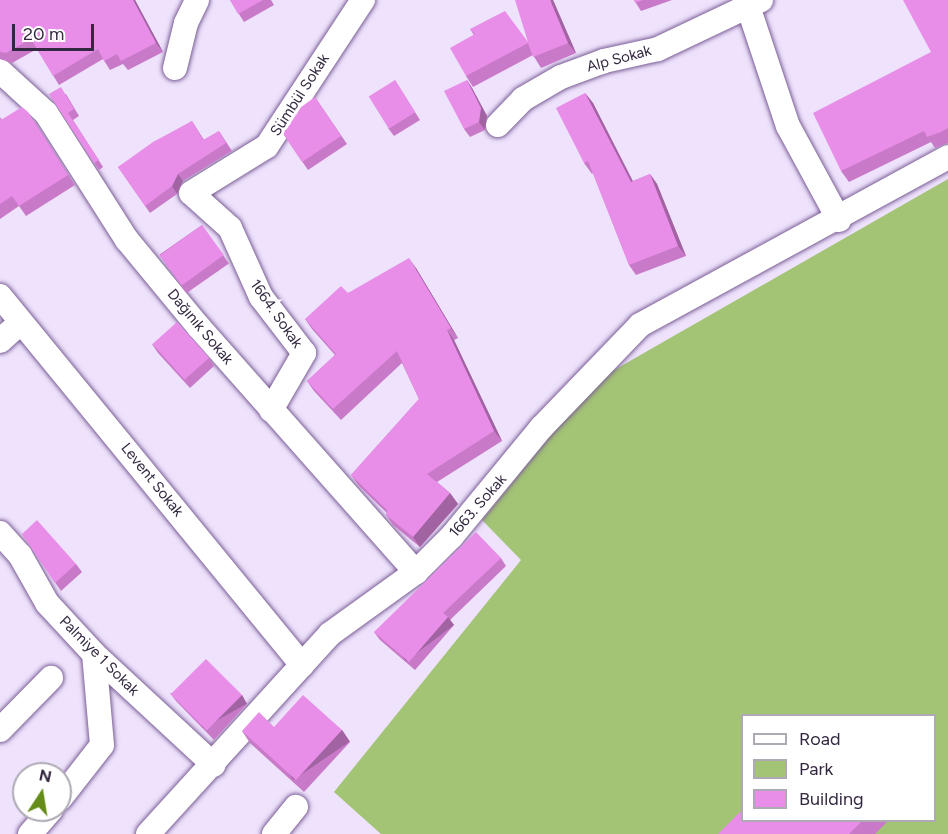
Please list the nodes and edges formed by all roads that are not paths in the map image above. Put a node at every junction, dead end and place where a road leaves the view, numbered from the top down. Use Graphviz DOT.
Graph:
graph roads {
  1 [pos="197,0"];
  2 [pos="363,0"];
  3 [pos="752,2"];
  4 [pos="175,68"];
  5 [pos="0,71"];
  6 [pos="498,125"];
  7 [pos="948,157"];
  8 [pos="191,193"];
  9 [pos="839,220"];
  10 [pos="0,296"];
  11 [pos="21,322"];
  12 [pos="0,341"];
  13 [pos="271,410"];
  14 [pos="0,533"];
  15 [pos="416,572"];
  16 [pos="94,654"];
  17 [pos="302,665"];
  18 [pos="51,678"];
  19 [pos="0,730"];
  20 [pos="214,765"];
  21 [pos="72,784"];
  22 [pos="296,807"];
  23 [pos="40,822"];
  24 [pos="30,834"];
  25 [pos="148,834"];
  26 [pos="274,834"];
  1 -- 4 [label="street"];
  2 -- 8 [label="street, Sümbül Sokak"];
  3 -- 6 [label="street, Alp Sokak"];
  3 -- 9 [label="street"];
  5 -- 13 [label="street, Dağınık Sokak"];
  7 -- 9 [label="street, 1663. Sokak"];
  8 -- 13 [label="street, 1664. Sokak"];
  9 -- 15 [label="street, 1663. Sokak"];
  10 -- 11 [label="street, Levent Sokak"];
  11 -- 12 [label="street"];
  11 -- 17 [label="street, Levent Sokak"];
  13 -- 15 [label="street, Dağınık Sokak"];
  14 -- 16 [label="street, Palmiye 1 Sokak"];
  15 -- 17 [label="street, 1663. Sokak"];
  16 -- 20 [label="street, Palmiye 1 Sokak"];
  16 -- 21 [label="street"];
  17 -- 20 [label="street, 1663. Sokak"];
  18 -- 19 [label="street"];
  20 -- 25 [label="street, 1663. Sokak"];
  22 -- 26 [label="street"];
  23 -- 24 [label="street"];
}
